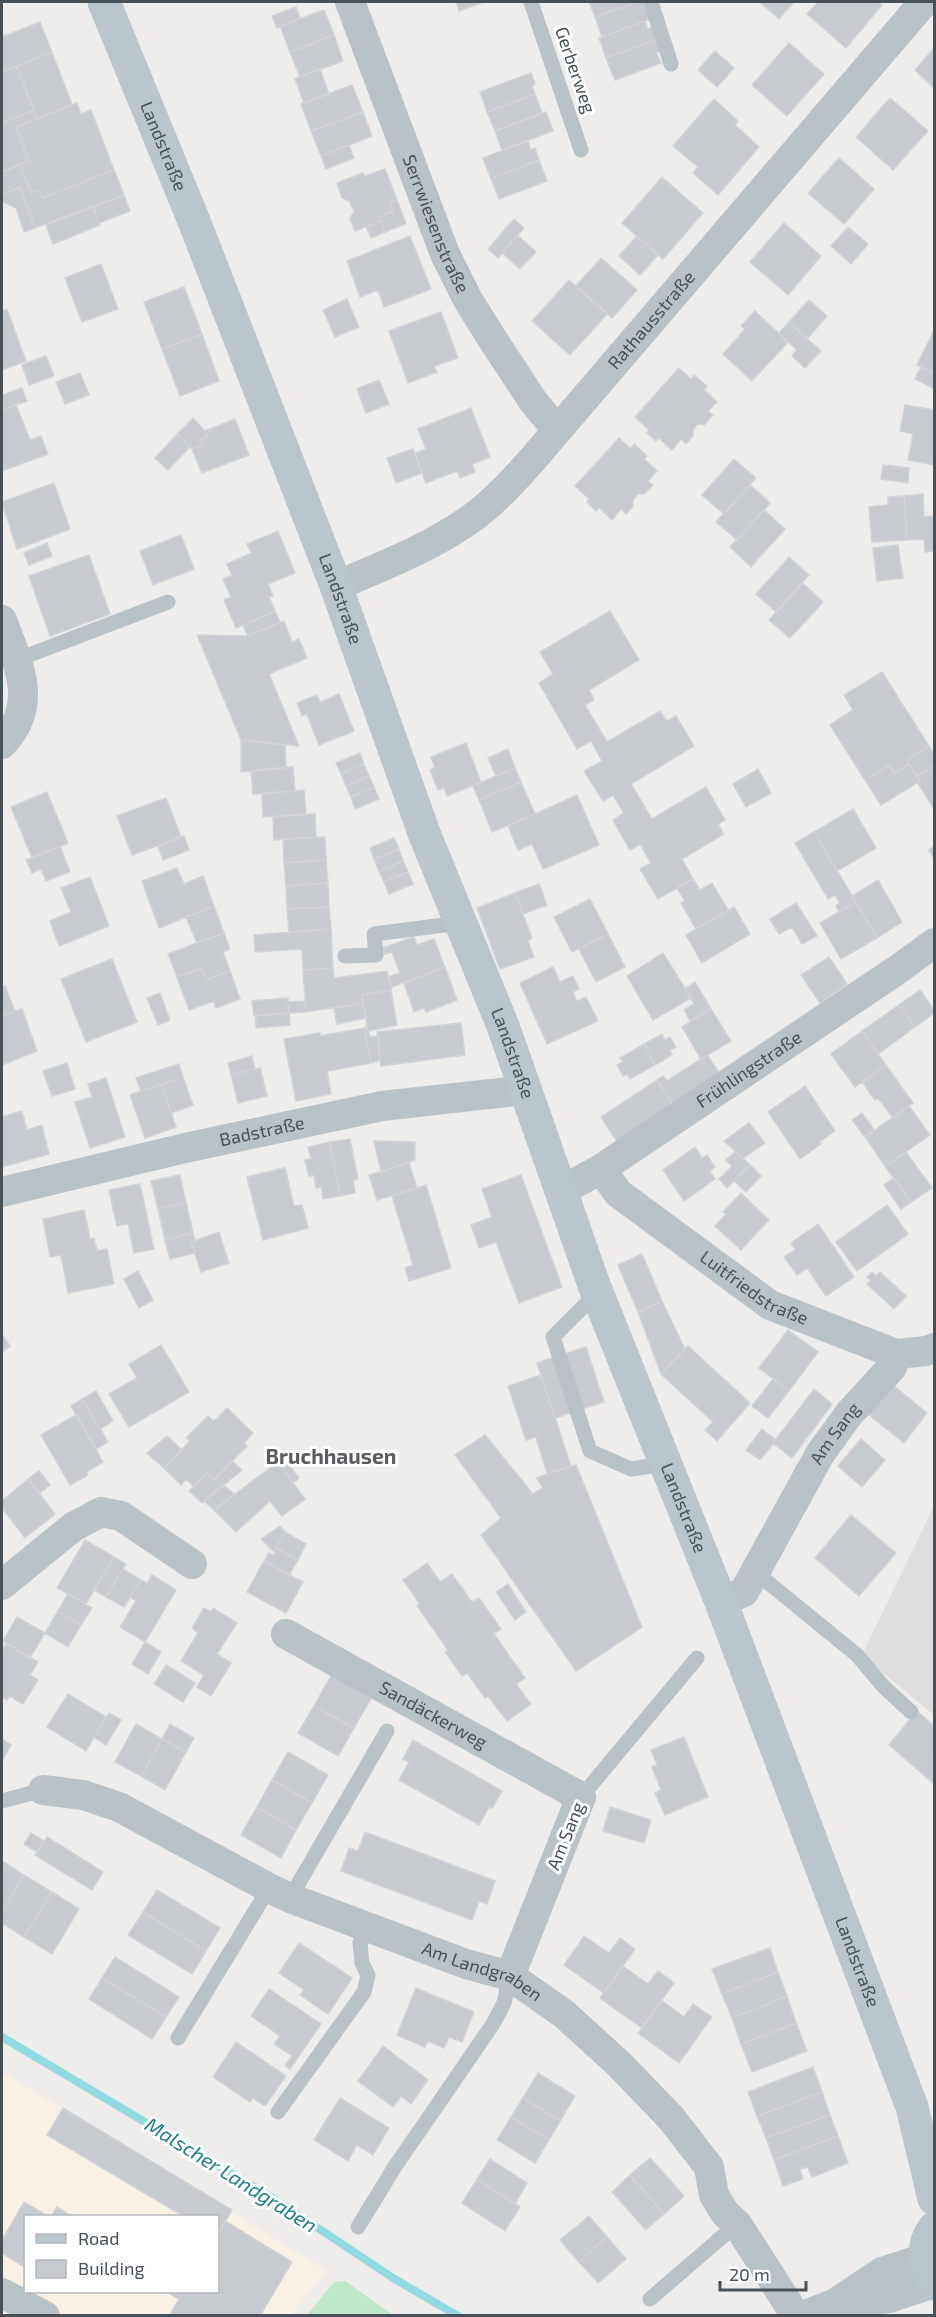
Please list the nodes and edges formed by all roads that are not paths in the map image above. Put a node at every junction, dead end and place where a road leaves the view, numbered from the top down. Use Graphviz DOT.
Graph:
graph roads {
  1 [pos="104,2"];
  2 [pos="350,2"];
  3 [pos="531,2"];
  4 [pos="651,2"];
  5 [pos="924,2"];
  6 [pos="671,64"];
  7 [pos="581,150"];
  8 [pos="557,430"];
  9 [pos="336,586"];
  10 [pos="168,602"];
  11 [pos="2,620"];
  12 [pos="16,660"];
  13 [pos="2,744"];
  14 [pos="460,923"];
  15 [pos="934,943"];
  16 [pos="345,956"];
  17 [pos="526,1090"];
  18 [pos="601,1168"];
  19 [pos="561,1191"];
  20 [pos="2,1192"];
  21 [pos="597,1293"];
  22 [pos="934,1348"];
  23 [pos="896,1354"];
  24 [pos="664,1464"];
  25 [pos="192,1564"];
  26 [pos="755,1572"];
  27 [pos="2,1585"];
  28 [pos="721,1602"];
  29 [pos="286,1634"];
  30 [pos="697,1658"];
  31 [pos="911,1712"];
  32 [pos="387,1731"];
  33 [pos="43,1790"];
  34 [pos="581,1797"];
  35 [pos="2,1801"];
  36 [pos="280,1893"];
  37 [pos="367,1926"];
  38 [pos="510,1976"];
  39 [pos="178,2038"];
  40 [pos="912,2107"];
  41 [pos="278,2112"];
  42 [pos="934,2142"];
  43 [pos="934,2199"];
  44 [pos="737,2224"];
  45 [pos="358,2227"];
  46 [pos="932,2263"];
  47 [pos="2,2293"];
  48 [pos="650,2299"];
  49 [pos="45,2316"];
  50 [pos="796,2316"];
  51 [pos="802,2316"];
  1 -- 9 [label="street, Landstraße"];
  2 -- 8 [label="street, Serrwiesenstraße"];
  3 -- 7 [label="lane, Gerberweg"];
  4 -- 6 [label="lane"];
  5 -- 8 [label="street, Rathausstraße"];
  8 -- 9 [label="street, Rathausstraße"];
  9 -- 14 [label="street, Landstraße"];
  10 -- 12 [label="lane"];
  11 -- 12 [label="street"];
  12 -- 13 [label="street"];
  14 -- 16 [label="lane"];
  14 -- 17 [label="street, Landstraße"];
  15 -- 18 [label="street, Frühlingstraße"];
  17 -- 19 [label="street, Landstraße"];
  17 -- 20 [label="street, Badstraße"];
  18 -- 19 [label="street, Frühlingstraße"];
  18 -- 23 [label="street, Luitfriedstraße"];
  19 -- 21 [label="street, Landstraße"];
  21 -- 24 [label="street, Landstraße"];
  21 -- 24 [label="lane"];
  22 -- 23 [label="street, Luitfriedstraße"];
  23 -- 26 [label="street, Am Sang"];
  24 -- 28 [label="street, Landstraße"];
  25 -- 27 [label="street"];
  26 -- 28 [label="street, Am Sang"];
  26 -- 31 [label="lane"];
  28 -- 40 [label="street, Landstraße"];
  29 -- 34 [label="street, Sandäckerweg"];
  30 -- 34 [label="lane, Am Sang"];
  32 -- 36 [label="lane"];
  33 -- 35 [label="lane"];
  33 -- 36 [label="street, Am Landgraben"];
  34 -- 38 [label="street, Am Sang"];
  36 -- 37 [label="street, Am Landgraben"];
  36 -- 39 [label="lane"];
  37 -- 38 [label="street, Am Landgraben"];
  37 -- 41 [label="lane"];
  38 -- 44 [label="street, Am Landgraben"];
  38 -- 45 [label="lane"];
  40 -- 42 [label="street, Landstraße"];
  40 -- 43 [label="street, Landstraße"];
  44 -- 48 [label="lane"];
  44 -- 50 [label="street, Am Landgraben"];
  46 -- 51 [label="street"];
  47 -- 49 [label="street"];
}
